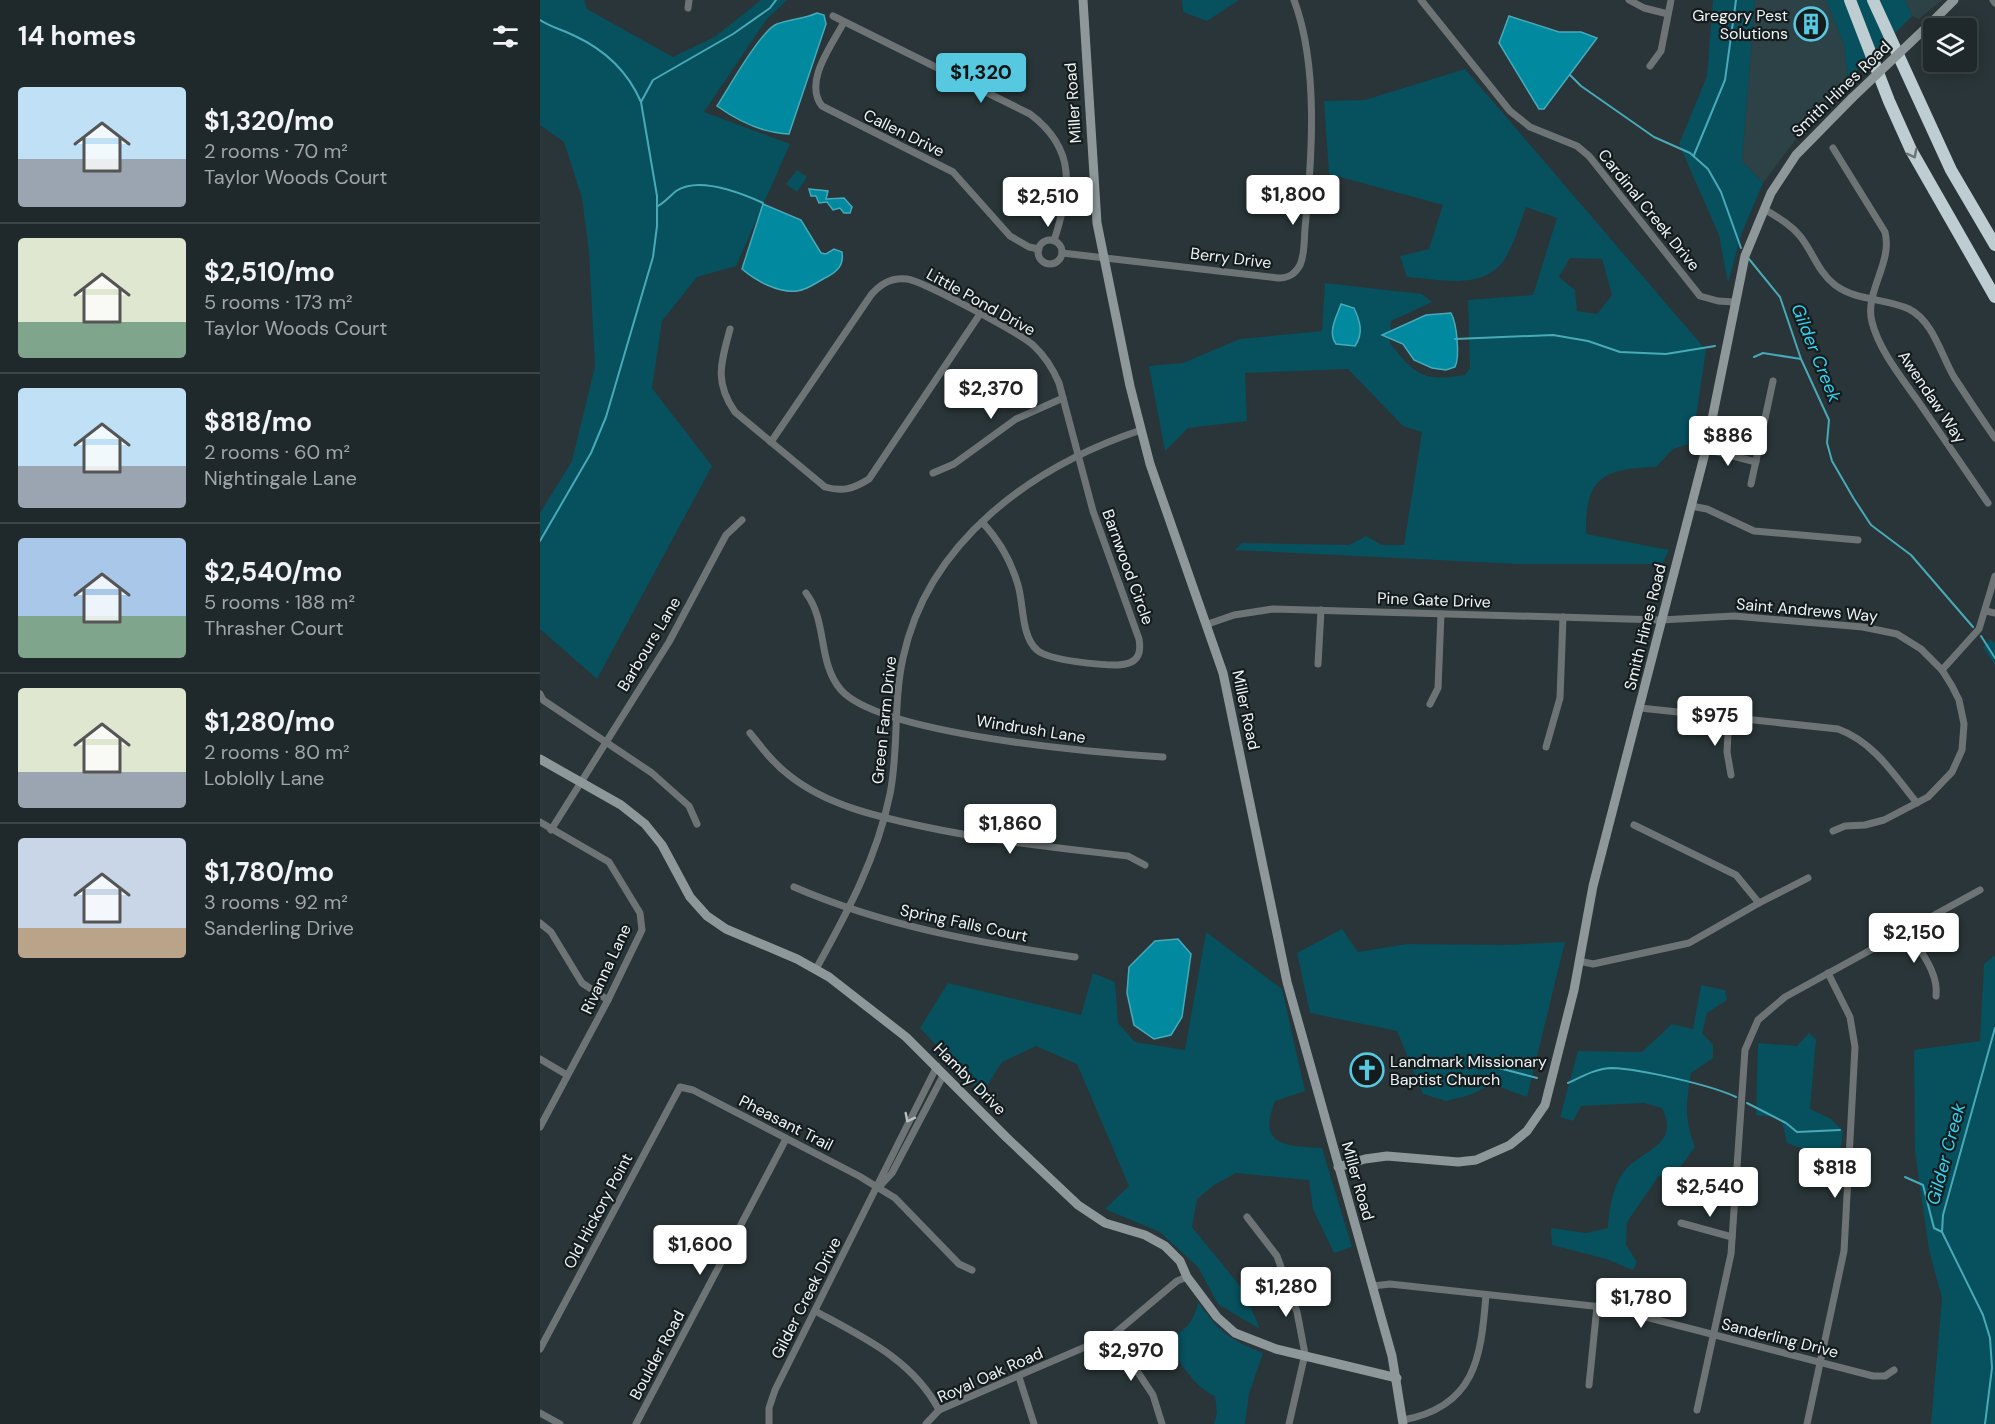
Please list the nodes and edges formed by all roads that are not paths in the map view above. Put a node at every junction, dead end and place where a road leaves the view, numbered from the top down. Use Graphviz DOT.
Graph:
graph roads {
  1 [pos="1083,0"];
  2 [pos="1294,0"];
  3 [pos="1421,0"];
  4 [pos="1629,0"];
  5 [pos="1671,0"];
  6 [pos="1850,0"];
  7 [pos="1873,0"];
  8 [pos="1954,0"];
  9 [pos="1668,14"];
  10 [pos="833,16"];
  11 [pos="844,22"];
  12 [pos="1650,66"];
  13 [pos="1833,148"];
  14 [pos="1764,209"];
  15 [pos="1054,240"];
  16 [pos="1995,245"];
  17 [pos="1039,249"];
  18 [pos="1062,254"];
  19 [pos="1102,257"];
  20 [pos="1995,297"];
  21 [pos="1873,299"];
  22 [pos="1734,302"];
  23 [pos="980,314"];
  24 [pos="730,329"];
  25 [pos="1773,381"];
  26 [pos="1063,398"];
  27 [pos="1141,430"];
  28 [pos="1995,438"];
  29 [pos="771,442"];
  30 [pos="1706,449"];
  31 [pos="1077,456"];
  32 [pos="1756,462"];
  33 [pos="933,473"];
  34 [pos="1751,484"];
  35 [pos="1988,502"];
  36 [pos="1691,506"];
  37 [pos="741,520"];
  38 [pos="982,522"];
  39 [pos="1858,540"];
  40 [pos="1995,576"];
  41 [pos="806,594"];
  42 [pos="1321,610"];
  43 [pos="1986,611"];
  44 [pos="1441,614"];
  45 [pos="1995,614"];
  46 [pos="1563,617"];
  47 [pos="1661,620"];
  48 [pos="1208,624"];
  49 [pos="1318,664"];
  50 [pos="1942,669"];
  51 [pos="540,694"];
  52 [pos="1430,704"];
  53 [pos="1640,708"];
  54 [pos="896,717"];
  55 [pos="1729,717"];
  56 [pos="750,733"];
  57 [pos="605,741"];
  58 [pos="1546,747"];
  59 [pos="1163,758"];
  60 [pos="540,759"];
  61 [pos="1731,775"];
  62 [pos="579,783"];
  63 [pos="1917,803"];
  64 [pos="884,818"];
  65 [pos="540,822"];
  66 [pos="697,824"];
  67 [pos="1634,825"];
  68 [pos="551,830"];
  69 [pos="1833,831"];
  70 [pos="1145,865"];
  71 [pos="1808,878"];
  72 [pos="794,887"];
  73 [pos="1980,890"];
  74 [pos="1759,903"];
  75 [pos="848,909"];
  76 [pos="540,923"];
  77 [pos="1908,930"];
  78 [pos="1075,957"];
  79 [pos="1579,962"];
  80 [pos="816,969"];
  81 [pos="1828,973"];
  82 [pos="1936,996"];
  83 [pos="608,1000"];
  84 [pos="540,1059"];
  85 [pos="937,1066"];
  86 [pos="944,1074"];
  87 [pos="567,1075"];
  88 [pos="680,1087"];
  89 [pos="540,1127"];
  90 [pos="786,1139"];
  91 [pos="1338,1167"];
  92 [pos="878,1187"];
  93 [pos="1247,1217"];
  94 [pos="1681,1223"];
  95 [pos="1732,1238"];
  96 [pos="972,1270"];
  97 [pos="1187,1277"];
  98 [pos="1373,1286"];
  99 [pos="1486,1295"];
  100 [pos="1597,1306"];
  101 [pos="815,1311"];
  102 [pos="1712,1334"];
  103 [pos="1113,1335"];
  104 [pos="540,1349"];
  105 [pos="1305,1354"];
  106 [pos="1820,1362"];
  107 [pos="1894,1371"];
  108 [pos="1019,1377"];
  109 [pos="1397,1378"];
  110 [pos="1589,1385"];
  111 [pos="939,1410"];
  112 [pos="1696,1410"];
  113 [pos="540,1413"];
  114 [pos="1403,1422"];
  115 [pos="560,1424"];
  116 [pos="636,1424"];
  117 [pos="769,1424"];
  118 [pos="926,1424"];
  119 [pos="1034,1424"];
  120 [pos="1162,1424"];
  121 [pos="1289,1424"];
  122 [pos="1807,1424"];
  1 -- 19 [label="street, Miller Road"];
  2 -- 19 [label="street, Berry Drive"];
  3 -- 22 [label="street, Cardinal Creek Drive"];
  4 -- 9 [label="street"];
  5 -- 9 [label="street"];
  6 -- 20 [label="highway, one-way"];
  7 -- 16 [label="highway"];
  8 -- 14 [label="street, Smith Hines Road, bridge"];
  9 -- 12 [label="street"];
  10 -- 11 [label="street"];
  11 -- 15 [label="street"];
  11 -- 17 [label="street, Callen Drive"];
  13 -- 21 [label="street, Awendaw Way"];
  14 -- 21 [label="street"];
  14 -- 22 [label="street, Smith Hines Road"];
  15 -- 17 [label="street"];
  15 -- 18 [label="street"];
  17 -- 18 [label="street"];
  18 -- 19 [label="street"];
  19 -- 27 [label="street, Miller Road"];
  21 -- 28 [label="street"];
  21 -- 35 [label="street, Awendaw Way"];
  22 -- 30 [label="street, Smith Hines Road"];
  23 -- 26 [label="street, Little Pond Drive"];
  23 -- 29 [label="street, Little Pond Drive"];
  23 -- 29 [label="street"];
  24 -- 29 [label="street"];
  25 -- 32 [label="street"];
  26 -- 31 [label="street, Little Pond Drive"];
  26 -- 33 [label="street"];
  27 -- 31 [label="street, Green Farm Drive"];
  27 -- 48 [label="street, Miller Road"];
  30 -- 32 [label="street"];
  30 -- 36 [label="street, Smith Hines Road"];
  31 -- 38 [label="street, Green Farm Drive"];
  31 -- 38 [label="street, Barnwood Circle"];
  32 -- 34 [label="street"];
  36 -- 39 [label="street"];
  36 -- 47 [label="street, Smith Hines Road"];
  37 -- 57 [label="street, Barbours Lane"];
  38 -- 54 [label="street, Green Farm Drive"];
  40 -- 43 [label="street"];
  41 -- 54 [label="street, Windrush Lane"];
  42 -- 44 [label="street, Pine Gate Drive"];
  42 -- 48 [label="street, Pine Gate Drive"];
  42 -- 49 [label="street"];
  43 -- 45 [label="street"];
  43 -- 50 [label="street"];
  44 -- 46 [label="street, Pine Gate Drive"];
  44 -- 52 [label="street"];
  46 -- 47 [label="street, Pine Gate Drive"];
  46 -- 58 [label="street"];
  47 -- 50 [label="street, Saint Andrews Way"];
  47 -- 53 [label="street, Smith Hines Road"];
  48 -- 91 [label="street, Miller Road"];
  50 -- 63 [label="street, Saint Andrews Way"];
  51 -- 57 [label="street"];
  53 -- 55 [label="street"];
  53 -- 79 [label="street, Smith Hines Road"];
  54 -- 59 [label="street, Windrush Lane"];
  54 -- 64 [label="street, Green Farm Drive"];
  55 -- 61 [label="street"];
  55 -- 63 [label="street"];
  56 -- 64 [label="street"];
  57 -- 62 [label="street, Barbours Lane"];
  57 -- 66 [label="street"];
  60 -- 62 [label="street, Hamby Drive"];
  62 -- 68 [label="street, Barbours Lane"];
  62 -- 80 [label="street, Hamby Drive"];
  63 -- 69 [label="street, Saint Andrews Way"];
  64 -- 70 [label="street"];
  64 -- 75 [label="street, Green Farm Drive"];
  65 -- 68 [label="street, Rivanna Lane"];
  67 -- 74 [label="street"];
  68 -- 83 [label="street, Rivanna Lane"];
  71 -- 74 [label="street"];
  72 -- 75 [label="street, Spring Falls Court"];
  73 -- 77 [label="street"];
  74 -- 79 [label="street"];
  75 -- 78 [label="street, Spring Falls Court"];
  75 -- 80 [label="street, Green Farm Drive"];
  76 -- 83 [label="street"];
  77 -- 81 [label="street"];
  77 -- 82 [label="street"];
  79 -- 91 [label="street, Smith Hines Road"];
  80 -- 85 [label="street, Hamby Drive"];
  81 -- 95 [label="street"];
  81 -- 106 [label="street"];
  83 -- 87 [label="street, Rivanna Lane"];
  84 -- 87 [label="street"];
  85 -- 86 [label="street, Hamby Drive"];
  85 -- 92 [label="street, Gilder Creek Drive, one-way"];
  86 -- 92 [label="street, Gilder Creek Drive"];
  86 -- 97 [label="street, Hamby Drive"];
  87 -- 89 [label="street, Rivanna Lane"];
  88 -- 90 [label="street, Pheasant Trail"];
  88 -- 104 [label="street, Old Hickory Point"];
  90 -- 92 [label="street, Pheasant Trail"];
  90 -- 116 [label="street, Boulder Road"];
  91 -- 98 [label="street, Miller Road"];
  92 -- 96 [label="street, Pheasant Trail"];
  92 -- 101 [label="street, Gilder Creek Drive"];
  93 -- 105 [label="street"];
  94 -- 95 [label="street"];
  95 -- 102 [label="street"];
  97 -- 103 [label="street, Royal Oak Road"];
  97 -- 105 [label="street, Hamby Drive"];
  98 -- 99 [label="street, Sanderling Drive"];
  98 -- 109 [label="street, Miller Road"];
  99 -- 100 [label="street, Sanderling Drive"];
  99 -- 114 [label="street"];
  100 -- 102 [label="street, Sanderling Drive"];
  100 -- 110 [label="street"];
  101 -- 111 [label="street"];
  101 -- 117 [label="street, Gilder Creek Drive"];
  102 -- 106 [label="street, Sanderling Drive"];
  102 -- 112 [label="street"];
  103 -- 108 [label="street, Royal Oak Road"];
  103 -- 120 [label="street"];
  105 -- 109 [label="street, Hamby Drive"];
  105 -- 121 [label="street"];
  106 -- 107 [label="street, Sanderling Drive"];
  106 -- 122 [label="street"];
  108 -- 111 [label="street, Royal Oak Road"];
  108 -- 119 [label="street"];
  109 -- 114 [label="street, Miller Road"];
  111 -- 118 [label="street, Royal Oak Road"];
  113 -- 115 [label="street"];
}
